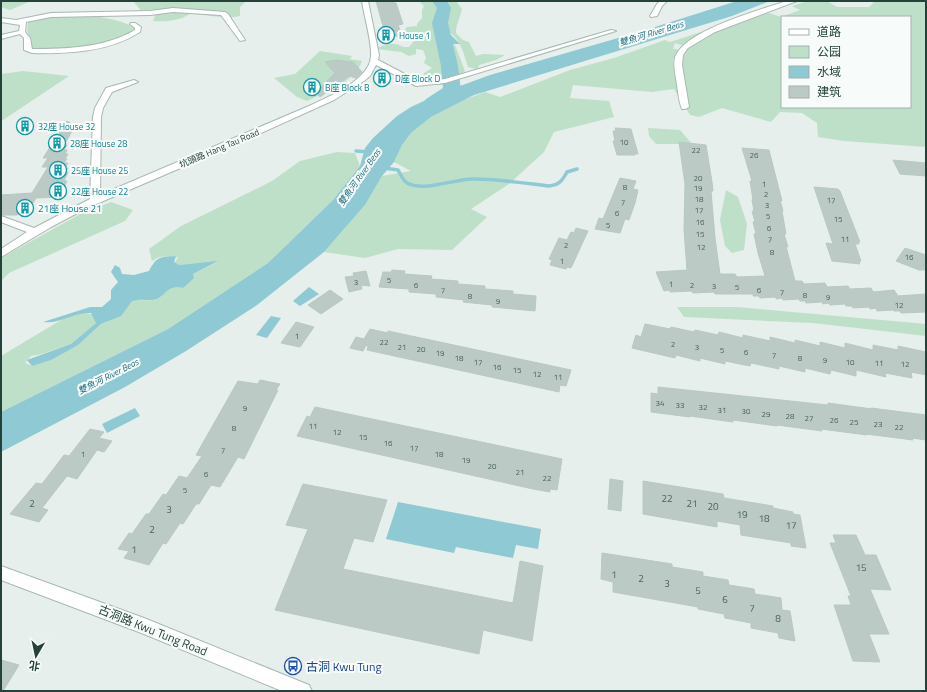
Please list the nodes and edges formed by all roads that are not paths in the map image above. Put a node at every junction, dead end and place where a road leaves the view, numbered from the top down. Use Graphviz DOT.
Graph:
graph roads {
  1 [pos="365,1"];
  2 [pos="664,1"];
  3 [pos="794,1"];
  4 [pos="653,16"];
  5 [pos="1,20"];
  6 [pos="19,22"];
  7 [pos="133,24"];
  8 [pos="613,31"];
  9 [pos="22,32"];
  10 [pos="1,37"];
  11 [pos="242,40"];
  12 [pos="375,61"];
  13 [pos="134,82"];
  14 [pos="685,107"];
  15 [pos="95,201"];
  16 [pos="1,219"];
  17 [pos="35,232"];
  18 [pos="1,254"];
  19 [pos="1,573"];
  20 [pos="303,691"];
  1 -- 12 [label="street"];
  2 -- 4 [label="street"];
  3 -- 14 [label="street"];
  5 -- 6 [label="street"];
  6 -- 9 [label="street"];
  6 -- 11 [label="street"];
  7 -- 9 [label="street"];
  8 -- 12 [label="street"];
  9 -- 10 [label="street"];
  12 -- 15 [label="street, 坑頭路 Hang Tau Road"];
  13 -- 15 [label="street"];
  15 -- 17 [label="street, 坑頭路 Hang Tau Road"];
  16 -- 17 [label="street"];
  17 -- 18 [label="street, 坑頭路 Hang Tau Road"];
  19 -- 20 [label="street, 古洞路 Kwu Tung Road"];
}
